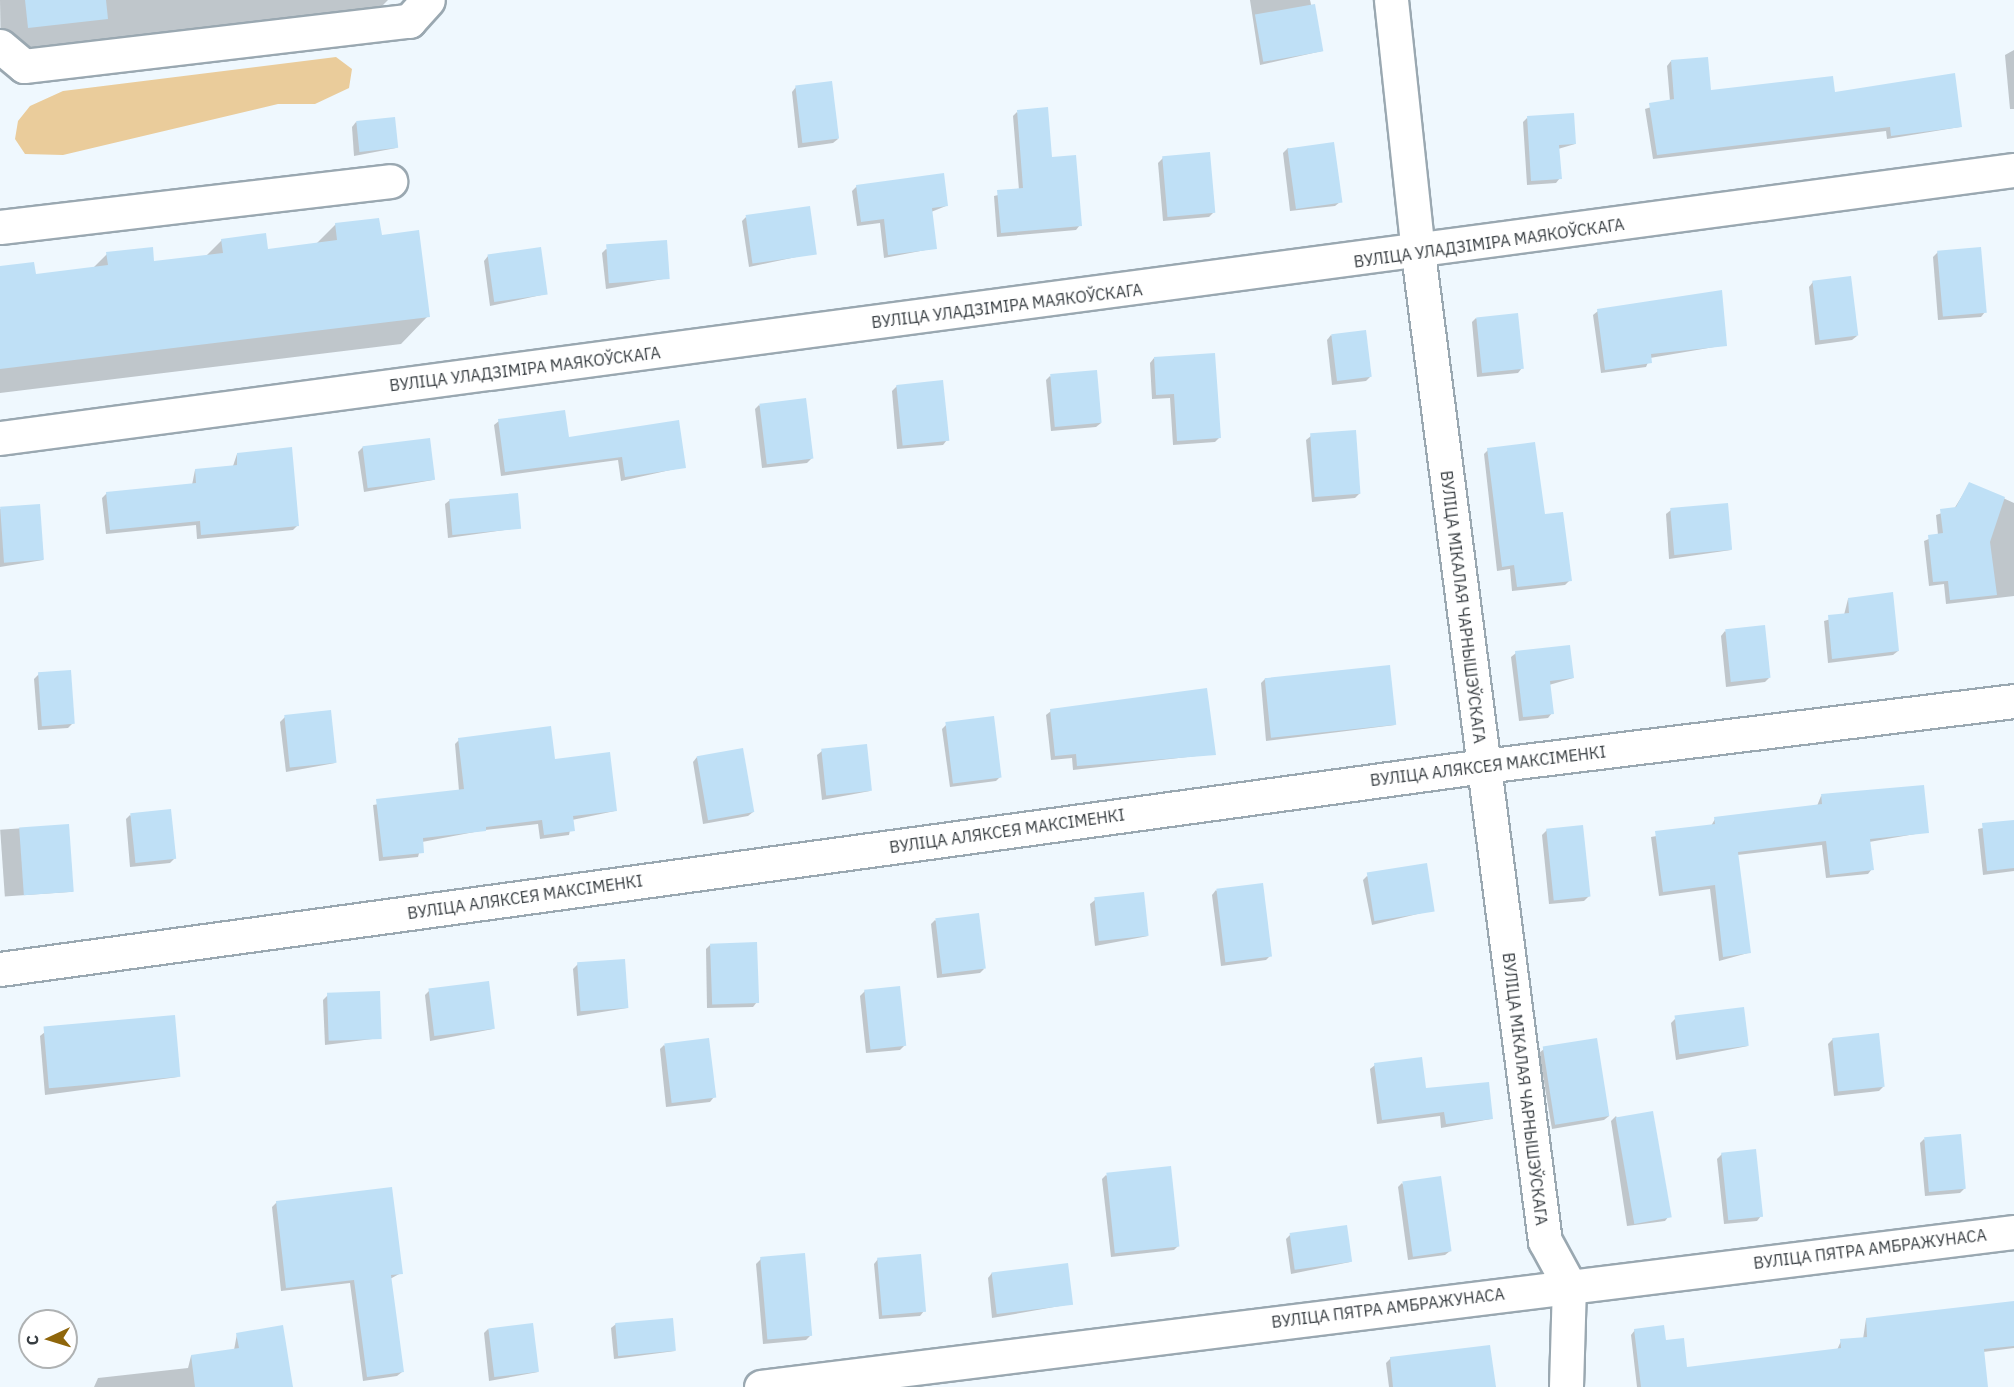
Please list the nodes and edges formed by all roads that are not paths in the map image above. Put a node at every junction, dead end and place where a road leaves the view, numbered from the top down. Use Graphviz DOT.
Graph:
graph roads {
  1 [pos="428,0"];
  2 [pos="1391,0"];
  3 [pos="0,46"];
  4 [pos="2014,170"];
  5 [pos="390,181"];
  6 [pos="0,227"];
  7 [pos="1418,253"];
  8 [pos="0,438"];
  9 [pos="2014,701"];
  10 [pos="1484,766"];
  11 [pos="0,969"];
  12 [pos="2014,1232"];
  13 [pos="1569,1285"];
  14 [pos="762,1387"];
  15 [pos="1566,1387"];
  1 -- 3 [label="street"];
  2 -- 7 [label="street, ВУЛІЦА МІКАЛАЯ ЧАРНЫШЭЎСКАГА"];
  4 -- 7 [label="street, ВУЛІЦА УЛАДЗІМІРА МАЯКОЎСКАГА"];
  5 -- 6 [label="street"];
  7 -- 8 [label="street, ВУЛІЦА УЛАДЗІМІРА МАЯКОЎСКАГА"];
  7 -- 10 [label="street, ВУЛІЦА МІКАЛАЯ ЧАРНЫШЭЎСКАГА"];
  9 -- 10 [label="street, ВУЛІЦА АЛЯКСЕЯ МАКСІМЕНКІ"];
  10 -- 11 [label="street, ВУЛІЦА АЛЯКСЕЯ МАКСІМЕНКІ"];
  10 -- 13 [label="street, ВУЛІЦА МІКАЛАЯ ЧАРНЫШЭЎСКАГА"];
  12 -- 13 [label="street, ВУЛІЦА ПЯТРА АМБРАЖУНАСА"];
  13 -- 14 [label="street, ВУЛІЦА ПЯТРА АМБРАЖУНАСА"];
  13 -- 15 [label="street"];
}
